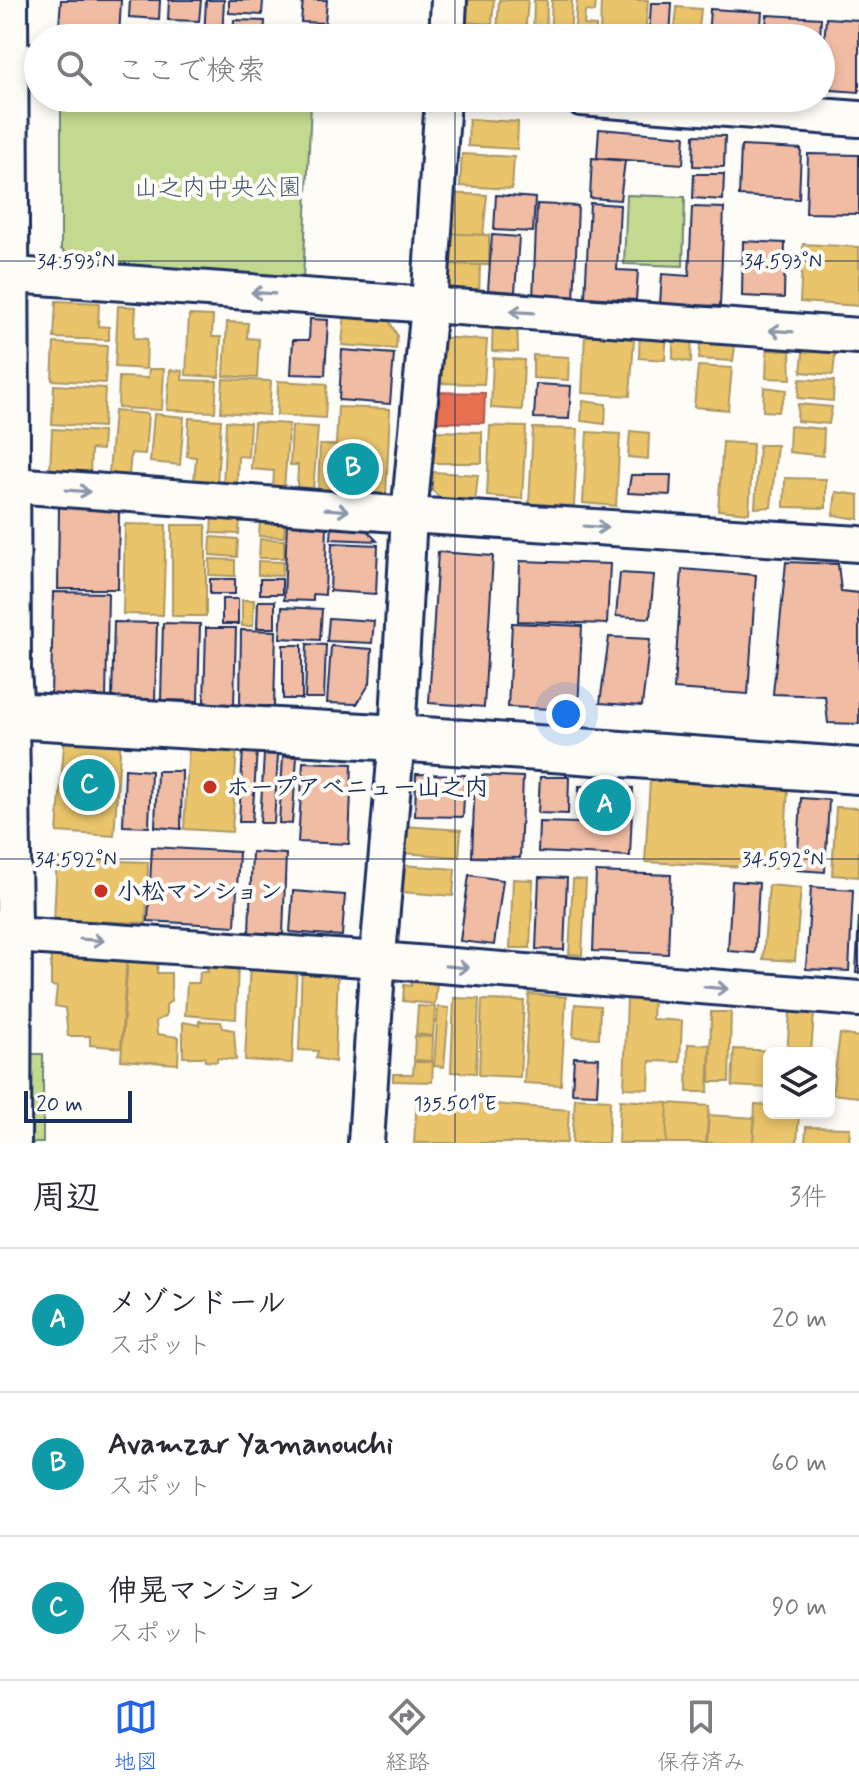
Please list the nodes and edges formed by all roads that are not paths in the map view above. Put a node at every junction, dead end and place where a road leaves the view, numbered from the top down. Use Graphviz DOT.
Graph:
graph roads {
  1 [pos="5,0"];
  2 [pos="449,0"];
  3 [pos="448,24"];
  4 [pos="15,61"];
  5 [pos="442,112"];
  6 [pos="766,112"];
  7 [pos="859,119"];
  8 [pos="3,274"];
  9 [pos="429,305"];
  10 [pos="859,336"];
  11 [pos="4,484"];
  12 [pos="409,515"];
  13 [pos="859,544"];
  14 [pos="6,714"];
  15 [pos="397,738"];
  16 [pos="859,771"];
  17 [pos="14,935"];
  18 [pos="379,960"];
  19 [pos="859,999"];
  20 [pos="13,1143"];
  21 [pos="366,1143"];
  1 -- 4 [label="street"];
  2 -- 3 [label="street"];
  4 -- 8 [label="street"];
  5 -- 9 [label="street"];
  6 -- 7 [label="street"];
  9 -- 8 [label="street, one-way"];
  8 -- 11 [label="street"];
  10 -- 9 [label="street, one-way"];
  9 -- 12 [label="street"];
  11 -- 12 [label="street, one-way"];
  11 -- 14 [label="street"];
  12 -- 13 [label="street, one-way"];
  12 -- 15 [label="street"];
  14 -- 15 [label="street"];
  14 -- 17 [label="street"];
  15 -- 16 [label="street"];
  15 -- 18 [label="street"];
  17 -- 18 [label="street, one-way"];
  17 -- 20 [label="street"];
  18 -- 19 [label="street, one-way"];
  18 -- 21 [label="street"];
}
